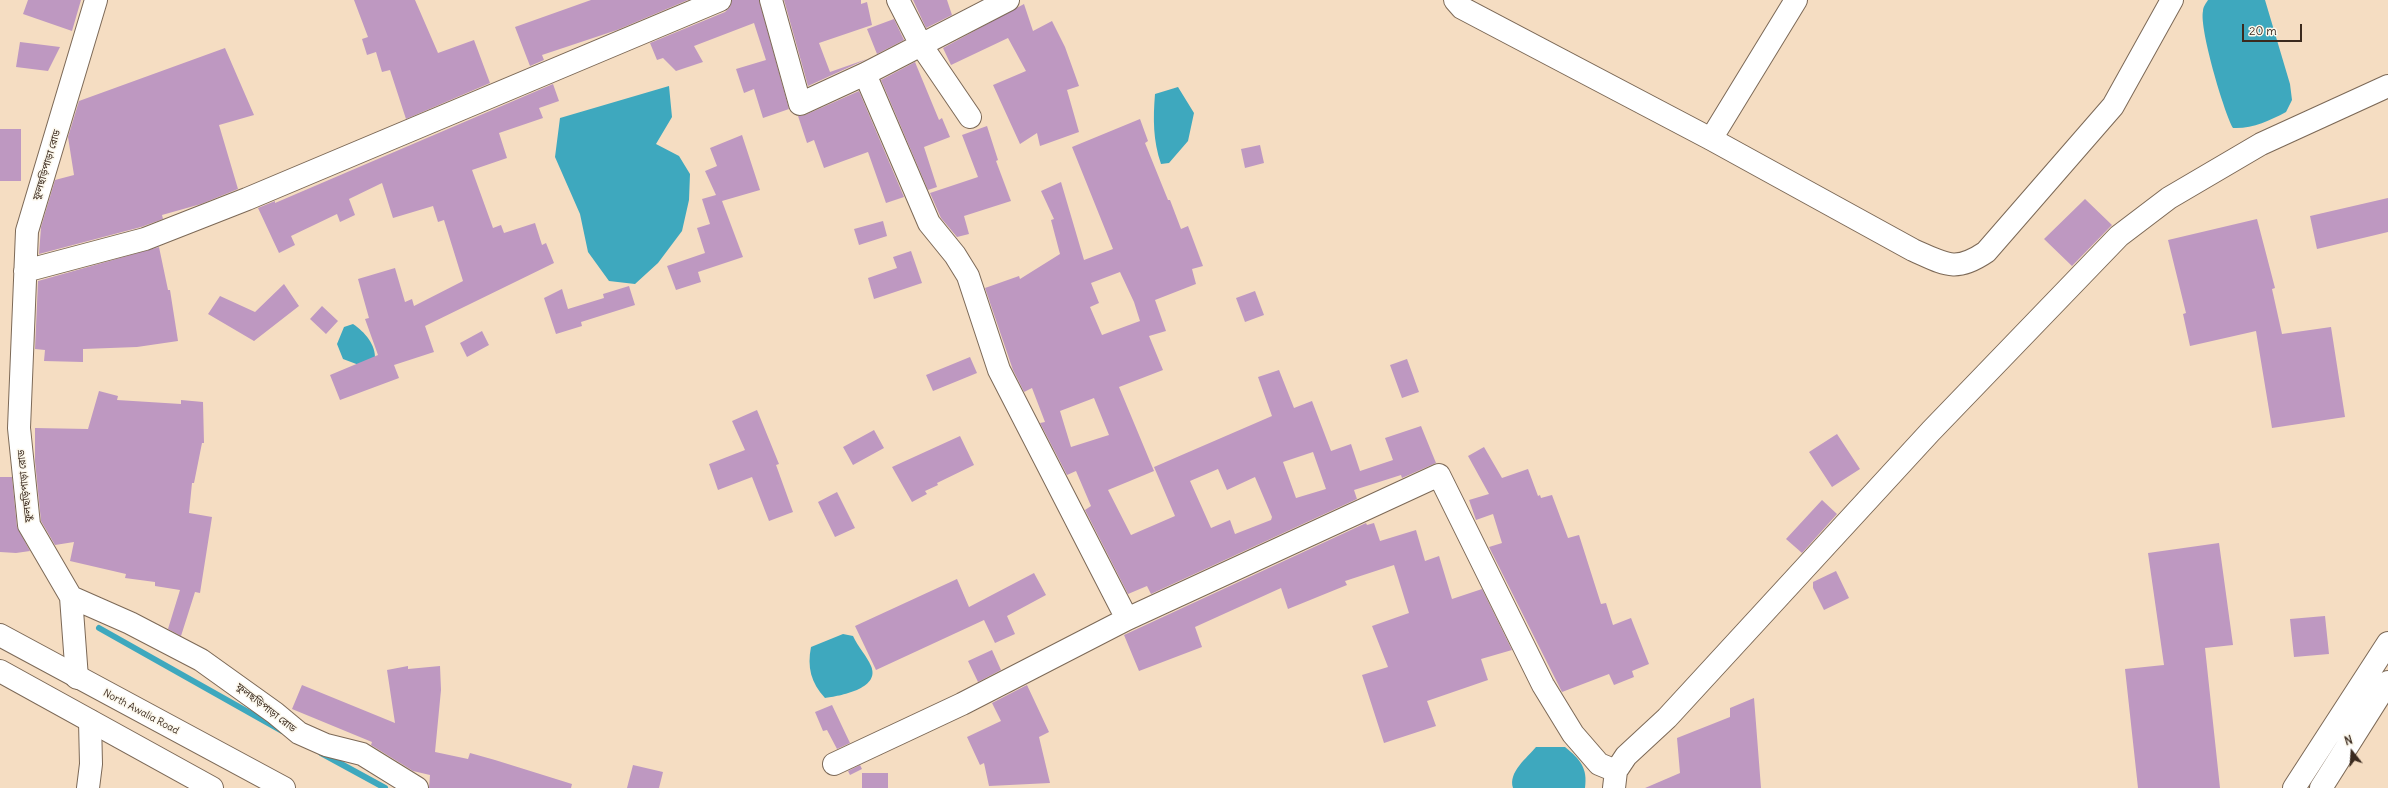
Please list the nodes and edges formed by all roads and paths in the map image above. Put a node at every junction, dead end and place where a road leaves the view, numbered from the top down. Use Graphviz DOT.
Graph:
graph roads {
  1 [pos="96,0"];
  2 [pos="720,0"];
  3 [pos="771,0"];
  4 [pos="898,0"];
  5 [pos="1008,0"];
  6 [pos="1455,0"];
  7 [pos="1796,0"];
  8 [pos="2172,0"];
  9 [pos="921,45"];
  10 [pos="865,74"];
  11 [pos="2388,86"];
  12 [pos="970,117"];
  13 [pos="1711,139"];
  14 [pos="25,271"];
  15 [pos="71,597"];
  16 [pos="1127,619"];
  17 [pos="3,636"];
  18 [pos="2388,643"];
  19 [pos="0,671"];
  20 [pos="77,678"];
  21 [pos="2388,682"];
  22 [pos="90,721"];
  23 [pos="834,764"];
  24 [pos="1615,780"];
  25 [pos="88,788"];
  26 [pos="212,788"];
  27 [pos="284,788"];
  28 [pos="417,788"];
  29 [pos="2294,788"];
  30 [pos="2321,788"];
  1 -- 14 [label="street, ফুলছড়িপাড়া রোড"];
  2 -- 14 [label="street"];
  3 -- 10 [label="street"];
  4 -- 9 [label="street"];
  5 -- 9 [label="street"];
  6 -- 13 [label="street"];
  7 -- 13 [label="street"];
  8 -- 13 [label="street"];
  9 -- 10 [label="street"];
  9 -- 12 [label="street"];
  10 -- 16 [label="street"];
  11 -- 24 [label="street"];
  14 -- 15 [label="street, ফুলছড়িপাড়া রোড"];
  15 -- 20 [label="street"];
  15 -- 28 [label="street, ফুলছড়িপাড়া রোড"];
  16 -- 23 [label="street"];
  16 -- 24 [label="street"];
  17 -- 20 [label="street, North Awalia Road"];
  18 -- 29 [label="street"];
  19 -- 22 [label="street"];
  20 -- 27 [label="street, North Awalia Road"];
  21 -- 30 [label="street"];
  22 -- 25 [label="street"];
  22 -- 26 [label="street"];
}
